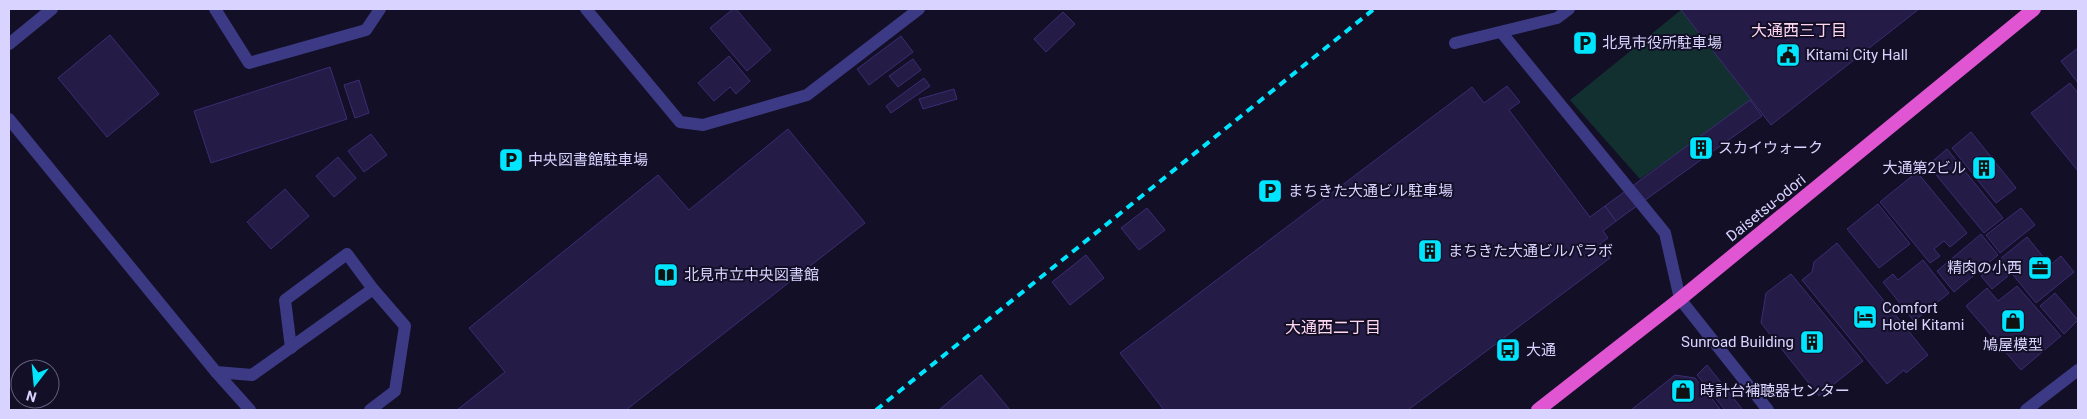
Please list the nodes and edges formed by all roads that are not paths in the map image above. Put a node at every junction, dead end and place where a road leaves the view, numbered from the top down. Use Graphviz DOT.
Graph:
graph roads {
  1 [pos="52,9"];
  2 [pos="215,9"];
  3 [pos="380,9"];
  4 [pos="586,9"];
  5 [pos="919,9"];
  6 [pos="1569,9"];
  7 [pos="2034,9"];
  8 [pos="1502,33"];
  9 [pos="1455,43"];
  10 [pos="9,44"];
  11 [pos="9,119"];
  12 [pos="373,290"];
  13 [pos="1680,299"];
  14 [pos="291,348"];
  15 [pos="2078,370"];
  16 [pos="216,372"];
  17 [pos="250,410"];
  18 [pos="370,410"];
  19 [pos="1538,410"];
  20 [pos="1768,410"];
  21 [pos="2026,410"];
  1 -- 10 [label="street"];
  2 -- 3 [label="street"];
  4 -- 5 [label="street"];
  6 -- 8 [label="street"];
  7 -- 13 [label="highway, Daisetsu-odori"];
  8 -- 9 [label="street"];
  8 -- 13 [label="street"];
  11 -- 16 [label="street"];
  12 -- 14 [label="street"];
  12 -- 14 [label="street"];
  12 -- 18 [label="street"];
  13 -- 19 [label="highway, Daisetsu-odori"];
  13 -- 20 [label="street"];
  14 -- 16 [label="street"];
  15 -- 21 [label="street"];
  16 -- 17 [label="street"];
}
